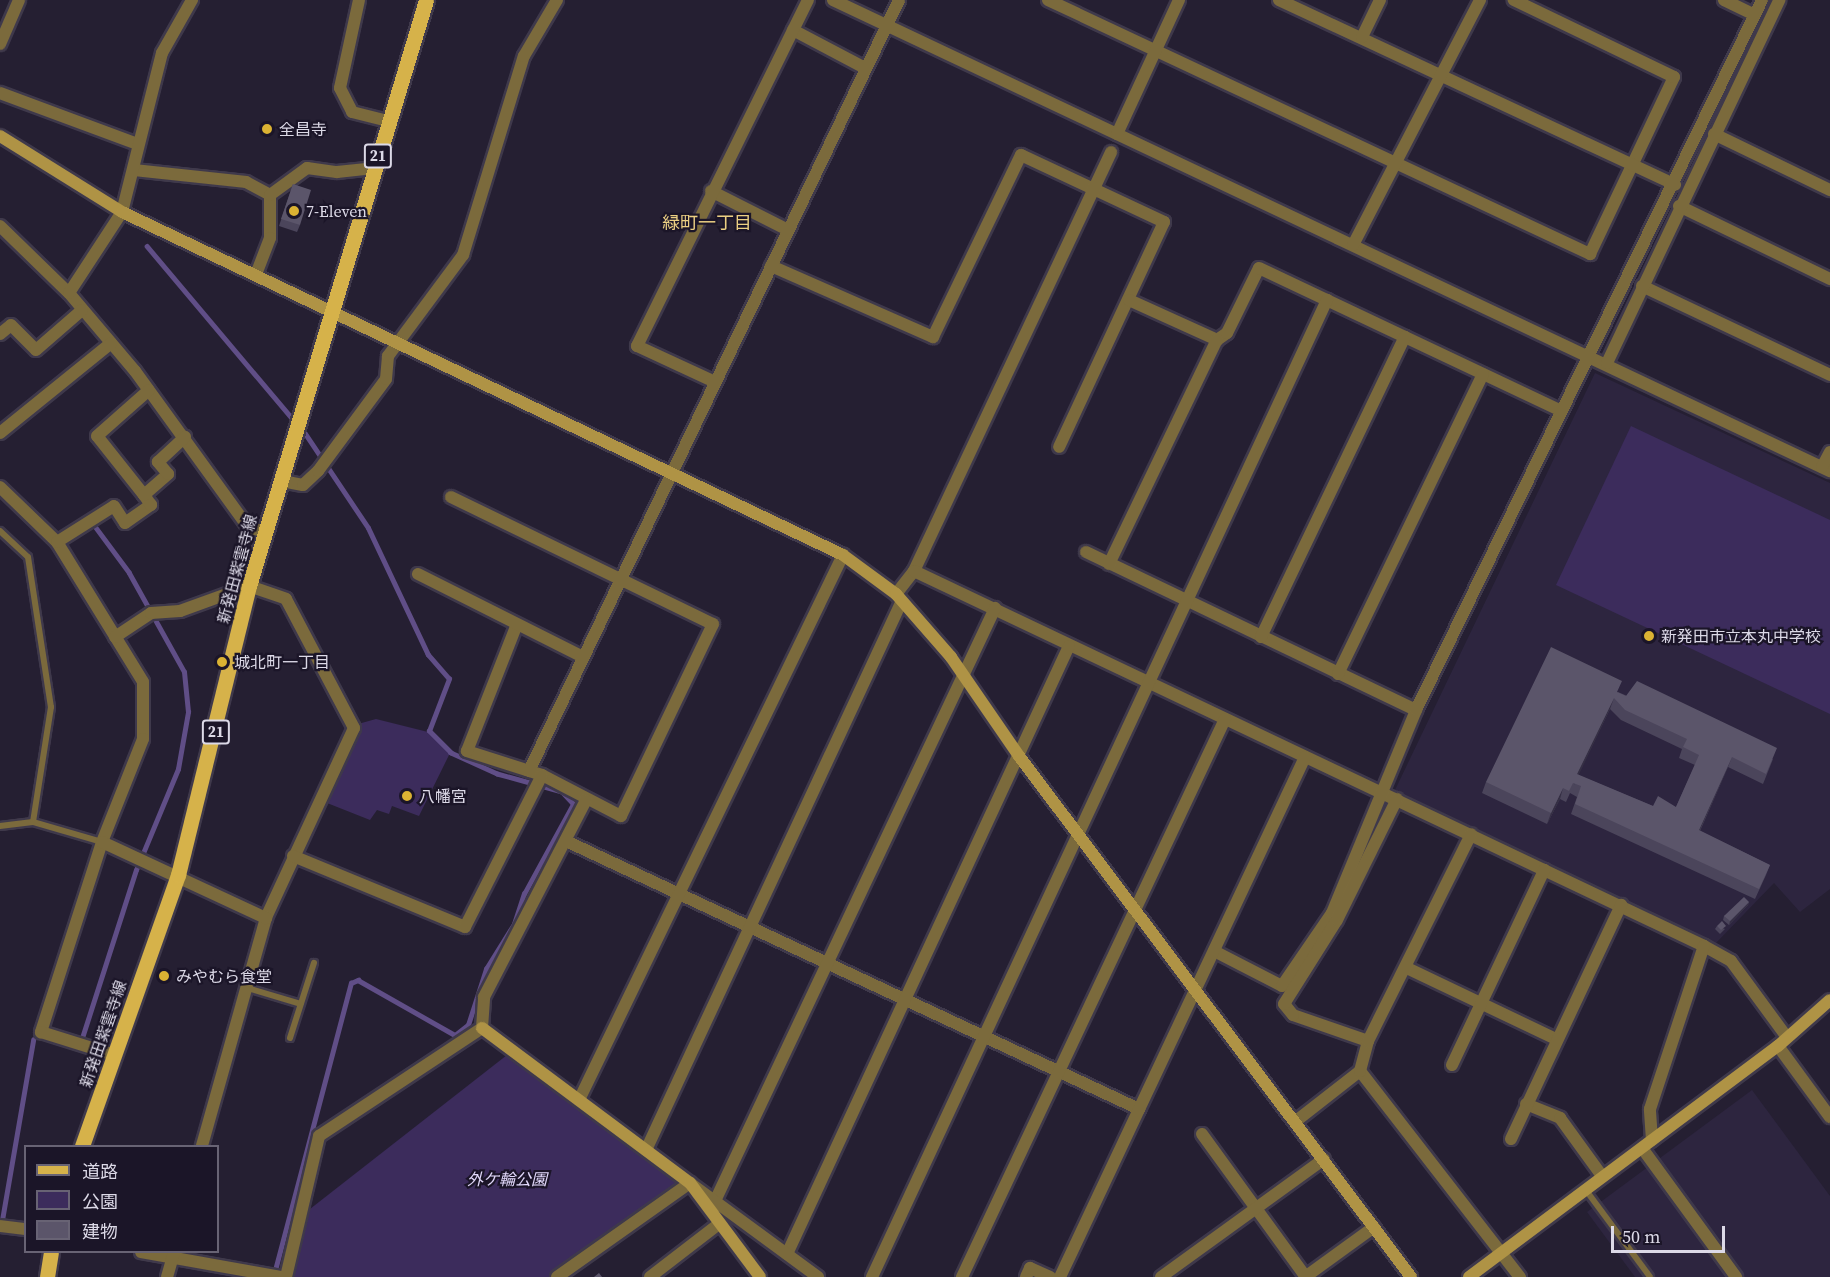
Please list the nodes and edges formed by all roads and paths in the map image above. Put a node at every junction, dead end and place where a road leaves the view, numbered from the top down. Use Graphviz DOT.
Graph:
graph roads {
  1 [pos="19,0"];
  2 [pos="192,0"];
  3 [pos="359,0"];
  4 [pos="426,0"];
  5 [pos="557,0"];
  6 [pos="807,0"];
  7 [pos="833,0"];
  8 [pos="899,0"];
  9 [pos="1048,0"];
  10 [pos="1179,0"];
  11 [pos="1279,0"];
  12 [pos="1380,0"];
  13 [pos="1480,0"];
  14 [pos="1514,0"];
  15 [pos="1724,0"];
  16 [pos="1762,0"];
  17 [pos="1779,0"];
  18 [pos="6,15"];
  19 [pos="1755,15"];
  20 [pos="887,28"];
  21 [pos="793,30"];
  22 [pos="1362,37"];
  23 [pos="0,44"];
  24 [pos="1155,52"];
  25 [pos="865,68"];
  26 [pos="1445,76"];
  27 [pos="0,93"];
  28 [pos="388,121"];
  29 [pos="1117,134"];
  30 [pos="1714,134"];
  31 [pos="0,136"];
  32 [pos="137,144"];
  33 [pos="1111,152"];
  34 [pos="1392,163"];
  35 [pos="1634,165"];
  36 [pos="374,168"];
  37 [pos="134,170"];
  38 [pos="1675,185"];
  39 [pos="1094,190"];
  40 [pos="1830,190"];
  41 [pos="711,191"];
  42 [pos="270,195"];
  43 [pos="1679,206"];
  44 [pos="122,212"];
  45 [pos="0,226"];
  46 [pos="786,229"];
  47 [pos="1353,245"];
  48 [pos="771,266"];
  49 [pos="256,274"];
  50 [pos="1830,279"];
  51 [pos="1642,286"];
  52 [pos="69,293"];
  53 [pos="1129,300"];
  54 [pos="1327,300"];
  55 [pos="82,310"];
  56 [pos="328,311"];
  57 [pos="0,333"];
  58 [pos="1405,337"];
  59 [pos="1217,340"];
  60 [pos="399,342"];
  61 [pos="111,343"];
  62 [pos="1586,354"];
  63 [pos="1607,363"];
  64 [pos="1483,374"];
  65 [pos="1830,375"];
  66 [pos="715,382"];
  67 [pos="149,390"];
  68 [pos="1559,410"];
  69 [pos="0,433"];
  70 [pos="185,437"];
  71 [pos="1059,447"];
  72 [pos="1830,452"];
  73 [pos="1826,469"];
  74 [pos="672,476"];
  75 [pos="282,481"];
  76 [pos="0,487"];
  77 [pos="144,495"];
  78 [pos="451,497"];
  79 [pos="0,531"];
  80 [pos="265,532"];
  81 [pos="57,542"];
  82 [pos="1086,552"];
  83 [pos="843,555"];
  84 [pos="1109,564"];
  85 [pos="914,571"];
  86 [pos="417,574"];
  87 [pos="618,581"];
  88 [pos="249,586"];
  89 [pos="898,599"];
  90 [pos="1185,601"];
  91 [pos="995,608"];
  92 [pos="517,624"];
  93 [pos="115,637"];
  94 [pos="1261,637"];
  95 [pos="1069,646"];
  96 [pos="584,657"];
  97 [pos="1338,674"];
  98 [pos="963,676"];
  99 [pos="1145,683"];
  100 [pos="1416,710"];
  101 [pos="1225,719"];
  102 [pos="1018,756"];
  103 [pos="1305,757"];
  104 [pos="529,771"];
  105 [pos="542,775"];
  106 [pos="1378,792"];
  107 [pos="586,800"];
  108 [pos="1397,800"];
  109 [pos="33,822"];
  110 [pos="0,826"];
  111 [pos="1077,831"];
  112 [pos="1472,834"];
  113 [pos="566,841"];
  114 [pos="102,842"];
  115 [pos="293,856"];
  116 [pos="1544,870"];
  117 [pos="178,875"];
  118 [pos="681,893"];
  119 [pos="1621,905"];
  120 [pos="1135,911"];
  121 [pos="266,918"];
  122 [pos="750,926"];
  123 [pos="1704,946"];
  124 [pos="1214,951"];
  125 [pos="314,963"];
  126 [pos="827,963"];
  127 [pos="1409,969"];
  128 [pos="244,987"];
  129 [pos="1197,987"];
  130 [pos="1830,1000"];
  131 [pos="904,1001"];
  132 [pos="301,1004"];
  133 [pos="1480,1005"];
  134 [pos="482,1028"];
  135 [pos="290,1038"];
  136 [pos="982,1038"];
  137 [pos="1556,1039"];
  138 [pos="1368,1041"];
  139 [pos="1782,1041"];
  140 [pos="115,1055"];
  141 [pos="1452,1065"];
  142 [pos="1360,1071"];
  143 [pos="1058,1075"];
  144 [pos="579,1100"];
  145 [pos="1526,1104"];
  146 [pos="1139,1109"];
  147 [pos="1830,1117"];
  148 [pos="1296,1121"];
  149 [pos="1202,1134"];
  150 [pos="1511,1139"];
  151 [pos="1652,1140"];
  152 [pos="82,1145"];
  153 [pos="202,1145"];
  154 [pos="1641,1148"];
  155 [pos="646,1150"];
  156 [pos="1324,1159"];
  157 [pos="1602,1176"];
  158 [pos="690,1183"];
  159 [pos="1585,1189"];
  160 [pos="714,1201"];
  161 [pos="1257,1210"];
  162 [pos="720,1223"];
  163 [pos="0,1226"];
  164 [pos="1374,1227"];
  165 [pos="24,1229"];
  166 [pos="1502,1252"];
  167 [pos="51,1253"];
  168 [pos="173,1254"];
  169 [pos="787,1254"];
  170 [pos="47,1277"];
  171 [pos="167,1277"];
  172 [pos="281,1277"];
  173 [pos="286,1277"];
  174 [pos="557,1277"];
  175 [pos="650,1277"];
  176 [pos="760,1277"];
  177 [pos="818,1277"];
  178 [pos="872,1277"];
  179 [pos="962,1277"];
  180 [pos="1026,1277"];
  181 [pos="1050,1277"];
  182 [pos="1060,1277"];
  183 [pos="1161,1277"];
  184 [pos="1305,1277"];
  185 [pos="1411,1277"];
  186 [pos="1469,1277"];
  187 [pos="1520,1277"];
  188 [pos="1650,1277"];
  189 [pos="1736,1277"];
  1 -- 18 [label="street"];
  2 -- 32 [label="street"];
  3 -- 28 [label="street"];
  4 -- 28 [label="main road, 新発田紫雲寺線 / 21"];
  5 -- 60 [label="street"];
  6 -- 21 [label="street"];
  7 -- 20 [label="street"];
  8 -- 20 [label="street"];
  9 -- 24 [label="street"];
  10 -- 24 [label="street"];
  11 -- 22 [label="street"];
  12 -- 22 [label="street"];
  13 -- 26 [label="street"];
  14 -- 35 [label="street"];
  15 -- 19 [label="street"];
  16 -- 19 [label="street"];
  17 -- 30 [label="street"];
  18 -- 23 [label="street"];
  19 -- 38 [label="street"];
  20 -- 25 [label="street"];
  20 -- 29 [label="street"];
  21 -- 25 [label="street"];
  21 -- 41 [label="street"];
  22 -- 26 [label="street"];
  24 -- 29 [label="street"];
  24 -- 34 [label="street"];
  25 -- 46 [label="street"];
  26 -- 34 [label="street"];
  26 -- 35 [label="street"];
  27 -- 32 [label="street"];
  28 -- 36 [label="main road, 新発田紫雲寺線 / 21"];
  29 -- 47 [label="street"];
  30 -- 40 [label="street"];
  30 -- 43 [label="street"];
  31 -- 44 [label="street"];
  32 -- 37 [label="street"];
  33 -- 39 [label="street"];
  34 -- 35 [label="street"];
  34 -- 47 [label="street"];
  35 -- 38 [label="street"];
  36 -- 42 [label="street"];
  36 -- 56 [label="main road, 新発田紫雲寺線 / 21"];
  37 -- 42 [label="street"];
  37 -- 44 [label="street"];
  38 -- 62 [label="street"];
  39 -- 48 [label="street"];
  39 -- 53 [label="street"];
  39 -- 85 [label="street"];
  41 -- 46 [label="street"];
  41 -- 66 [label="street"];
  42 -- 49 [label="street"];
  43 -- 50 [label="street"];
  43 -- 51 [label="street"];
  44 -- 49 [label="street"];
  44 -- 52 [label="street"];
  45 -- 52 [label="street"];
  46 -- 48 [label="street"];
  47 -- 62 [label="street"];
  48 -- 66 [label="street"];
  49 -- 56 [label="street"];
  51 -- 63 [label="street"];
  51 -- 65 [label="street"];
  52 -- 55 [label="street"];
  53 -- 59 [label="street"];
  53 -- 71 [label="street"];
  54 -- 58 [label="street"];
  54 -- 59 [label="street"];
  54 -- 90 [label="street"];
  55 -- 57 [label="street"];
  55 -- 61 [label="street"];
  56 -- 60 [label="street"];
  56 -- 75 [label="main road, 新発田紫雲寺線 / 21"];
  58 -- 64 [label="street"];
  58 -- 94 [label="street"];
  59 -- 84 [label="street"];
  60 -- 74 [label="street"];
  60 -- 75 [label="street"];
  61 -- 67 [label="street"];
  61 -- 69 [label="street"];
  62 -- 63 [label="street"];
  62 -- 68 [label="street"];
  63 -- 73 [label="street"];
  64 -- 68 [label="street"];
  64 -- 97 [label="street"];
  66 -- 74 [label="street"];
  67 -- 70 [label="street"];
  67 -- 77 [label="street"];
  68 -- 100 [label="street"];
  70 -- 77 [label="street"];
  70 -- 80 [label="street"];
  72 -- 73 [label="street"];
  74 -- 83 [label="street"];
  74 -- 87 [label="street"];
  75 -- 80 [label="main road, 新発田紫雲寺線 / 21"];
  76 -- 81 [label="street"];
  77 -- 81 [label="street"];
  78 -- 87 [label="street"];
  79 -- 109 [label="lane"];
  80 -- 88 [label="main road, 新発田紫雲寺線 / 21"];
  81 -- 93 [label="street"];
  82 -- 84 [label="street"];
  83 -- 89 [label="street"];
  83 -- 118 [label="street"];
  84 -- 90 [label="street"];
  85 -- 89 [label="street"];
  85 -- 91 [label="street"];
  86 -- 92 [label="street"];
  87 -- 96 [label="street"];
  87 -- 107 [label="street"];
  88 -- 93 [label="street"];
  88 -- 115 [label="street"];
  88 -- 117 [label="main road, 新発田紫雲寺線 / 21"];
  89 -- 98 [label="street"];
  89 -- 122 [label="street"];
  90 -- 94 [label="street"];
  90 -- 99 [label="street"];
  91 -- 95 [label="street"];
  91 -- 98 [label="street"];
  92 -- 96 [label="street"];
  92 -- 104 [label="street"];
  93 -- 114 [label="street"];
  94 -- 97 [label="street"];
  95 -- 99 [label="street"];
  95 -- 102 [label="street"];
  96 -- 104 [label="street"];
  97 -- 100 [label="street"];
  98 -- 102 [label="street"];
  98 -- 126 [label="street"];
  99 -- 101 [label="street"];
  99 -- 111 [label="street"];
  100 -- 106 [label="street"];
  101 -- 103 [label="street"];
  101 -- 120 [label="street"];
  102 -- 111 [label="street"];
  102 -- 131 [label="street"];
  103 -- 106 [label="street"];
  103 -- 124 [label="street"];
  104 -- 105 [label="street"];
  105 -- 107 [label="street"];
  105 -- 115 [label="street"];
  106 -- 108 [label="street"];
  106 -- 124 [label="street"];
  107 -- 113 [label="street"];
  108 -- 112 [label="street"];
  108 -- 138 [label="street"];
  109 -- 110 [label="lane"];
  109 -- 114 [label="lane"];
  111 -- 120 [label="street"];
  111 -- 136 [label="street"];
  112 -- 116 [label="street"];
  112 -- 127 [label="street"];
  113 -- 118 [label="street"];
  113 -- 134 [label="street"];
  114 -- 117 [label="street"];
  114 -- 140 [label="street"];
  115 -- 121 [label="street"];
  116 -- 119 [label="street"];
  116 -- 133 [label="street"];
  117 -- 121 [label="street"];
  117 -- 140 [label="main road, 新発田紫雲寺線 / 21"];
  118 -- 122 [label="street"];
  118 -- 144 [label="street"];
  119 -- 123 [label="street"];
  119 -- 137 [label="street"];
  120 -- 129 [label="street"];
  120 -- 143 [label="street"];
  121 -- 128 [label="street"];
  122 -- 126 [label="street"];
  122 -- 155 [label="street"];
  123 -- 139 [label="street"];
  123 -- 151 [label="street"];
  124 -- 129 [label="street"];
  125 -- 132 [label="lane"];
  126 -- 131 [label="street"];
  126 -- 160 [label="street"];
  127 -- 133 [label="street"];
  127 -- 138 [label="street"];
  128 -- 132 [label="lane"];
  128 -- 153 [label="street"];
  129 -- 146 [label="street"];
  129 -- 148 [label="street"];
  130 -- 139 [label="street"];
  131 -- 136 [label="street"];
  131 -- 169 [label="street"];
  132 -- 135 [label="lane"];
  133 -- 137 [label="street"];
  133 -- 141 [label="street"];
  134 -- 144 [label="street"];
  134 -- 173 [label="street"];
  136 -- 143 [label="street"];
  136 -- 178 [label="street"];
  137 -- 145 [label="street"];
  138 -- 142 [label="street"];
  139 -- 147 [label="street"];
  139 -- 151 [label="street"];
  140 -- 152 [label="main road, 新発田紫雲寺線 / 21"];
  142 -- 148 [label="street"];
  142 -- 166 [label="street"];
  143 -- 146 [label="street"];
  143 -- 179 [label="street"];
  144 -- 155 [label="street"];
  145 -- 150 [label="street"];
  145 -- 157 [label="street"];
  146 -- 182 [label="street"];
  148 -- 156 [label="street"];
  149 -- 161 [label="street"];
  151 -- 154 [label="street"];
  154 -- 157 [label="street"];
  154 -- 189 [label="street"];
  155 -- 158 [label="street"];
  156 -- 161 [label="street"];
  156 -- 164 [label="street"];
  157 -- 159 [label="street"];
  158 -- 160 [label="street"];
  158 -- 162 [label="street"];
  158 -- 174 [label="street"];
  159 -- 166 [label="street"];
  159 -- 188 [label="lane"];
  160 -- 169 [label="street"];
  161 -- 183 [label="street"];
  161 -- 184 [label="street"];
  162 -- 175 [label="street"];
  162 -- 176 [label="street"];
  163 -- 165 [label="street"];
  164 -- 184 [label="street"];
  164 -- 185 [label="street"];
  166 -- 186 [label="street"];
  166 -- 187 [label="street"];
  167 -- 170 [label="main road"];
  168 -- 171 [label="street"];
  168 -- 172 [label="street"];
  169 -- 177 [label="street"];
  180 -- 181 [label="street"];
}
